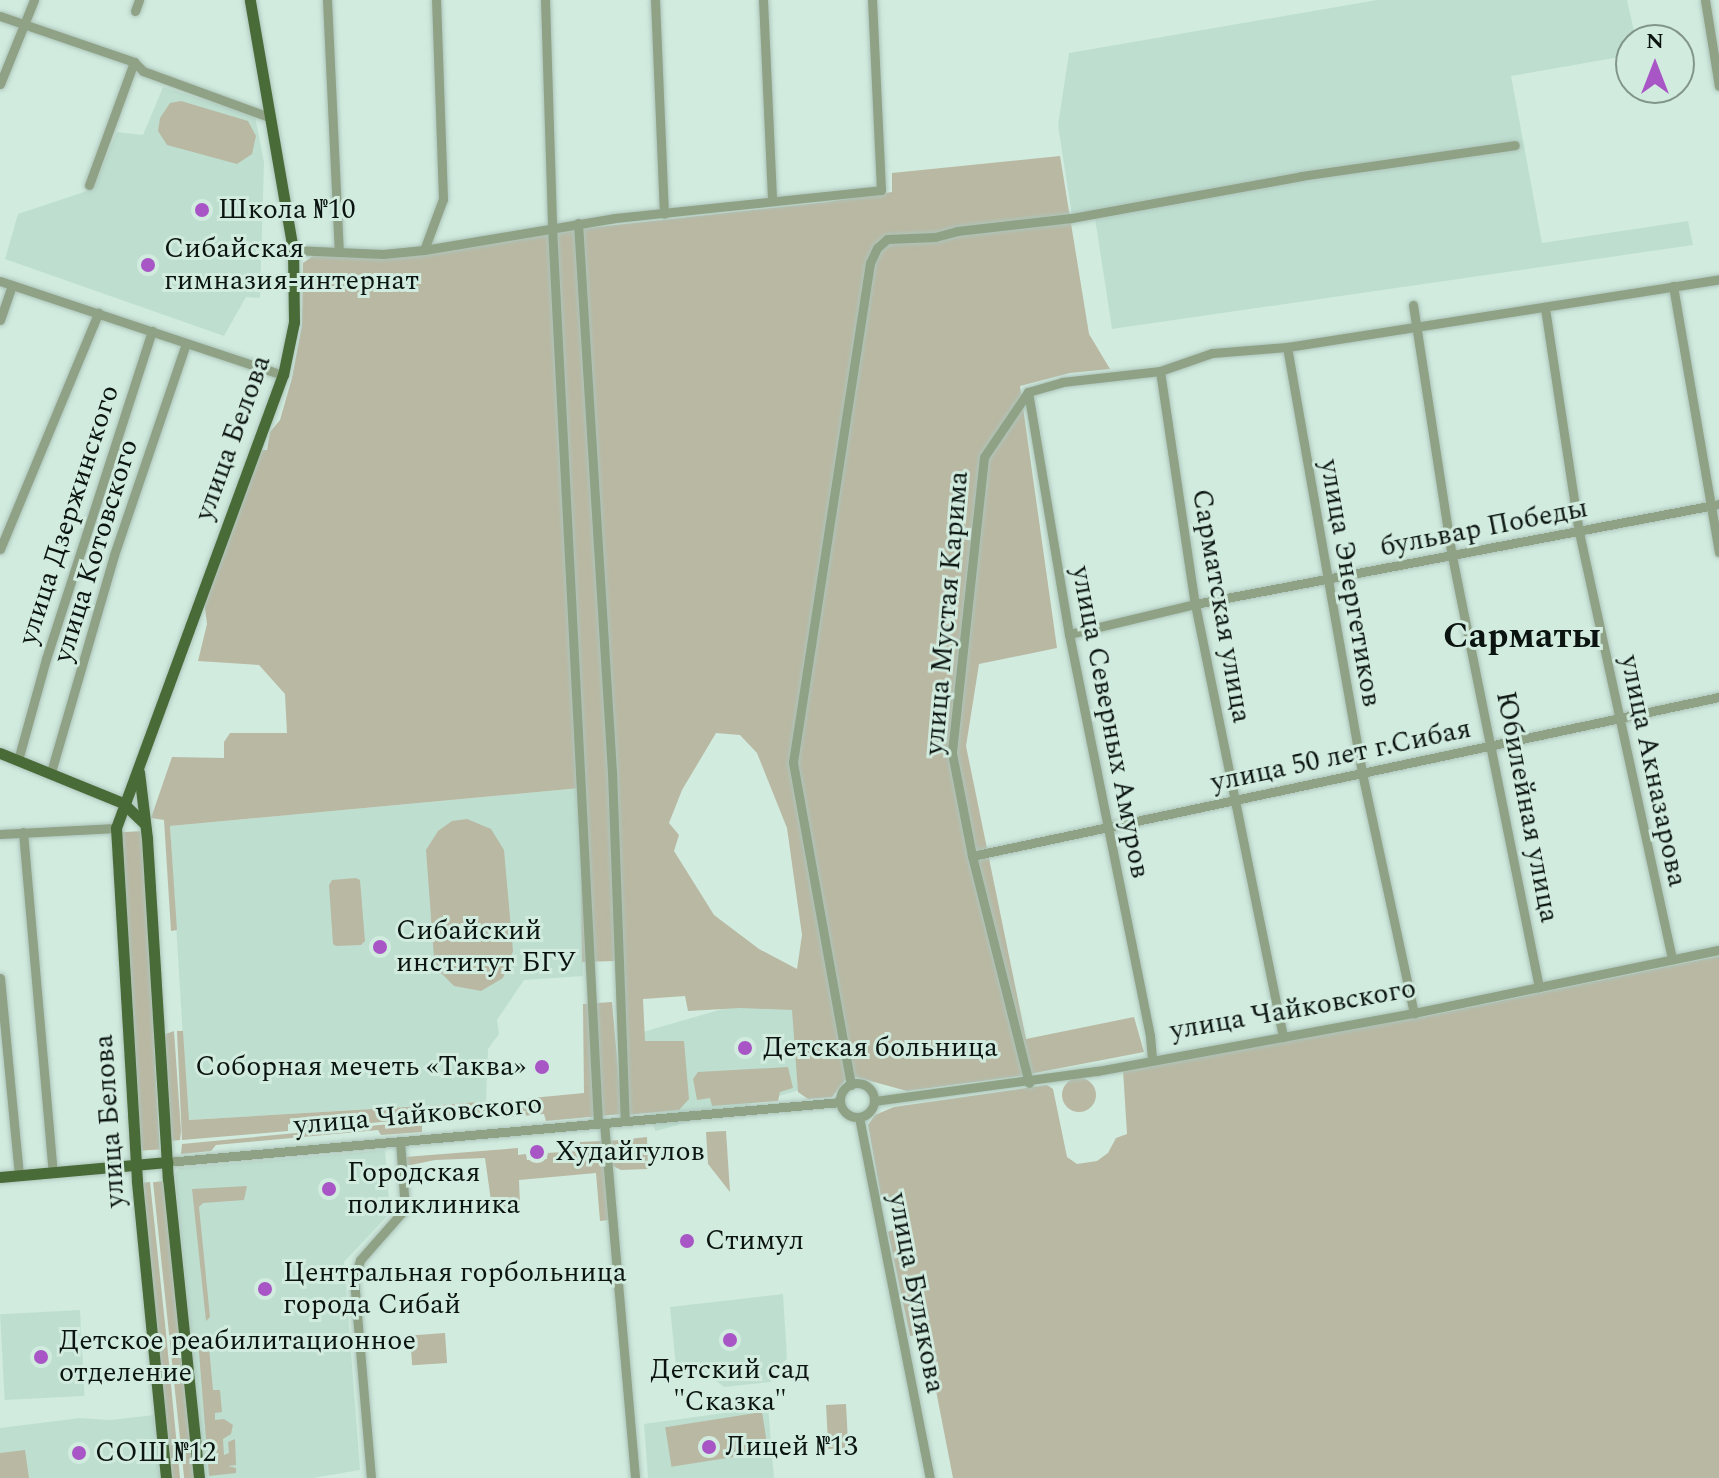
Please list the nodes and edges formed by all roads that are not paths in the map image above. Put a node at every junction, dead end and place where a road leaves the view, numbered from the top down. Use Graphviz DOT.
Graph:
graph roads {
  1 [pos="34,0"];
  2 [pos="139,0"];
  3 [pos="250,0"];
  4 [pos="327,0"];
  5 [pos="436,0"];
  6 [pos="545,0"];
  7 [pos="655,0"];
  8 [pos="763,0"];
  9 [pos="872,0"];
  10 [pos="1705,0"];
  11 [pos="135,11"];
  12 [pos="0,16"];
  13 [pos="24,24"];
  14 [pos="134,62"];
  15 [pos="0,84"];
  16 [pos="1719,86"];
  17 [pos="269,117"];
  18 [pos="1515,145"];
  19 [pos="89,185"];
  20 [pos="772,201"];
  21 [pos="664,214"];
  22 [pos="578,223"];
  23 [pos="552,227"];
  24 [pos="293,250"];
  25 [pos="424,250"];
  26 [pos="339,251"];
  27 [pos="1719,279"];
  28 [pos="0,281"];
  29 [pos="12,285"];
  30 [pos="1673,286"];
  31 [pos="1413,305"];
  32 [pos="1545,308"];
  33 [pos="98,313"];
  34 [pos="0,320"];
  35 [pos="1415,327"];
  36 [pos="152,331"];
  37 [pos="186,344"];
  38 [pos="1287,347"];
  39 [pos="1160,371"];
  40 [pos="283,375"];
  41 [pos="1028,392"];
  42 [pos="1714,505"];
  43 [pos="1579,532"];
  44 [pos="0,549"];
  45 [pos="1719,552"];
  46 [pos="1452,556"];
  47 [pos="1326,581"];
  48 [pos="1195,604"];
  49 [pos="1069,634"];
  50 [pos="1719,697"];
  51 [pos="1620,719"];
  52 [pos="1492,746"];
  53 [pos="0,753"];
  54 [pos="18,760"];
  55 [pos="139,764"];
  56 [pos="51,772"];
  57 [pos="1362,773"];
  58 [pos="97,790"];
  59 [pos="1235,800"];
  60 [pos="123,803"];
  61 [pos="144,822"];
  62 [pos="116,828"];
  63 [pos="1106,828"];
  64 [pos="23,832"];
  65 [pos="0,834"];
  66 [pos="972,856"];
  67 [pos="1719,950"];
  68 [pos="1672,959"];
  69 [pos="0,978"];
  70 [pos="1539,987"];
  71 [pos="1414,1013"];
  72 [pos="1283,1037"];
  73 [pos="1152,1060"];
  74 [pos="1029,1083"];
  75 [pos="851,1085"];
  76 [pos="874,1101"];
  77 [pos="840,1102"];
  78 [pos="859,1117"];
  79 [pos="625,1121"];
  80 [pos="601,1123"];
  81 [pos="400,1141"];
  82 [pos="167,1162"];
  83 [pos="136,1164"];
  84 [pos="53,1172"];
  85 [pos="19,1176"];
  86 [pos="0,1177"];
  87 [pos="166,1478"];
  88 [pos="199,1478"];
  89 [pos="371,1478"];
  90 [pos="635,1478"];
  91 [pos="930,1478"];
  1 -- 13 [label="street"];
  2 -- 11 [label="street"];
  3 -- 17 [label="main road, улица Белова"];
  4 -- 26 [label="street"];
  5 -- 25 [label="street"];
  6 -- 23 [label="street"];
  7 -- 21 [label="street"];
  8 -- 20 [label="street"];
  9 -- 20 [label="street"];
  10 -- 16 [label="street"];
  12 -- 13 [label="street"];
  13 -- 14 [label="street"];
  13 -- 15 [label="street"];
  14 -- 17 [label="street"];
  14 -- 19 [label="street"];
  17 -- 24 [label="main road, улица Белова"];
  18 -- 75 [label="street"];
  20 -- 21 [label="street"];
  21 -- 22 [label="street"];
  22 -- 23 [label="street"];
  22 -- 79 [label="street"];
  23 -- 25 [label="street"];
  23 -- 80 [label="street"];
  24 -- 26 [label="street"];
  24 -- 40 [label="main road, улица Белова"];
  25 -- 26 [label="street"];
  27 -- 30 [label="street"];
  28 -- 29 [label="street"];
  29 -- 33 [label="street"];
  29 -- 34 [label="street"];
  30 -- 32 [label="street"];
  30 -- 42 [label="street"];
  31 -- 35 [label="street, Юбилейная улица"];
  32 -- 35 [label="street"];
  32 -- 43 [label="street, улица Акназарова"];
  33 -- 36 [label="street"];
  33 -- 44 [label="street"];
  35 -- 38 [label="street"];
  35 -- 46 [label="street, Юбилейная улица"];
  36 -- 37 [label="street"];
  36 -- 54 [label="street, улица Дзержинского"];
  37 -- 40 [label="street"];
  37 -- 56 [label="street, улица Котовского"];
  38 -- 39 [label="street"];
  38 -- 47 [label="street, улица Энергетиков"];
  39 -- 41 [label="street"];
  39 -- 48 [label="street, Сарматская улица"];
  40 -- 55 [label="main road, улица Белова"];
  41 -- 49 [label="street, улица Северных Амуров"];
  41 -- 66 [label="street, улица Мустая Карима"];
  42 -- 43 [label="street, бульвар Победы"];
  42 -- 45 [label="street"];
  43 -- 46 [label="street, бульвар Победы"];
  43 -- 51 [label="street, улица Акназарова"];
  46 -- 47 [label="street, бульвар Победы"];
  46 -- 52 [label="street, Юбилейная улица"];
  47 -- 48 [label="street, бульвар Победы"];
  47 -- 57 [label="street, улица Энергетиков"];
  48 -- 49 [label="street, бульвар Победы"];
  48 -- 59 [label="street, Сарматская улица"];
  49 -- 63 [label="street, улица Северных Амуров"];
  50 -- 51 [label="street, улица 50 лет г.Сибая"];
  51 -- 52 [label="street, улица 50 лет г.Сибая"];
  51 -- 68 [label="street, улица Акназарова"];
  52 -- 57 [label="street, улица 50 лет г.Сибая"];
  52 -- 70 [label="street, Юбилейная улица"];
  53 -- 54 [label="main road"];
  54 -- 56 [label="main road"];
  55 -- 60 [label="main road, улица Белова"];
  55 -- 61 [label="main road, улица Белова"];
  56 -- 58 [label="main road"];
  57 -- 59 [label="street, улица 50 лет г.Сибая"];
  57 -- 71 [label="street, улица Энергетиков"];
  58 -- 60 [label="main road"];
  58 -- 62 [label="main road"];
  59 -- 63 [label="street, улица 50 лет г.Сибая"];
  59 -- 72 [label="street, Сарматская улица"];
  60 -- 61 [label="main road"];
  60 -- 62 [label="main road, улица Белова"];
  61 -- 62 [label="main road"];
  61 -- 82 [label="main road, улица Белова"];
  62 -- 64 [label="street"];
  62 -- 83 [label="main road, улица Белова"];
  63 -- 66 [label="street, улица 50 лет г.Сибая"];
  63 -- 73 [label="street, улица Северных Амуров"];
  64 -- 65 [label="street"];
  64 -- 84 [label="street"];
  66 -- 74 [label="street, улица Мустая Карима"];
  67 -- 68 [label="street, улица Чайковского"];
  68 -- 70 [label="street, улица Чайковского"];
  69 -- 85 [label="street"];
  70 -- 71 [label="street, улица Чайковского"];
  71 -- 72 [label="street, улица Чайковского"];
  72 -- 73 [label="street, улица Чайковского"];
  73 -- 74 [label="street, улица Чайковского"];
  74 -- 76 [label="street, улица Чайковского"];
  75 -- 76 [label="street"];
  75 -- 77 [label="street"];
  76 -- 78 [label="street"];
  77 -- 78 [label="street"];
  77 -- 79 [label="street, улица Чайковского"];
  78 -- 91 [label="street, улица Булякова"];
  79 -- 80 [label="street, улица Чайковского"];
  80 -- 81 [label="street, улица Чайковского"];
  80 -- 90 [label="street"];
  81 -- 82 [label="street, улица Чайковского"];
  81 -- 89 [label="street"];
  82 -- 83 [label="main road, улица Чайковского"];
  82 -- 88 [label="main road, улица Белова"];
  83 -- 84 [label="main road, улица Чайковского"];
  83 -- 87 [label="main road, улица Белова"];
  84 -- 85 [label="main road, улица Чайковского"];
  85 -- 86 [label="main road, улица Чайковского"];
}
